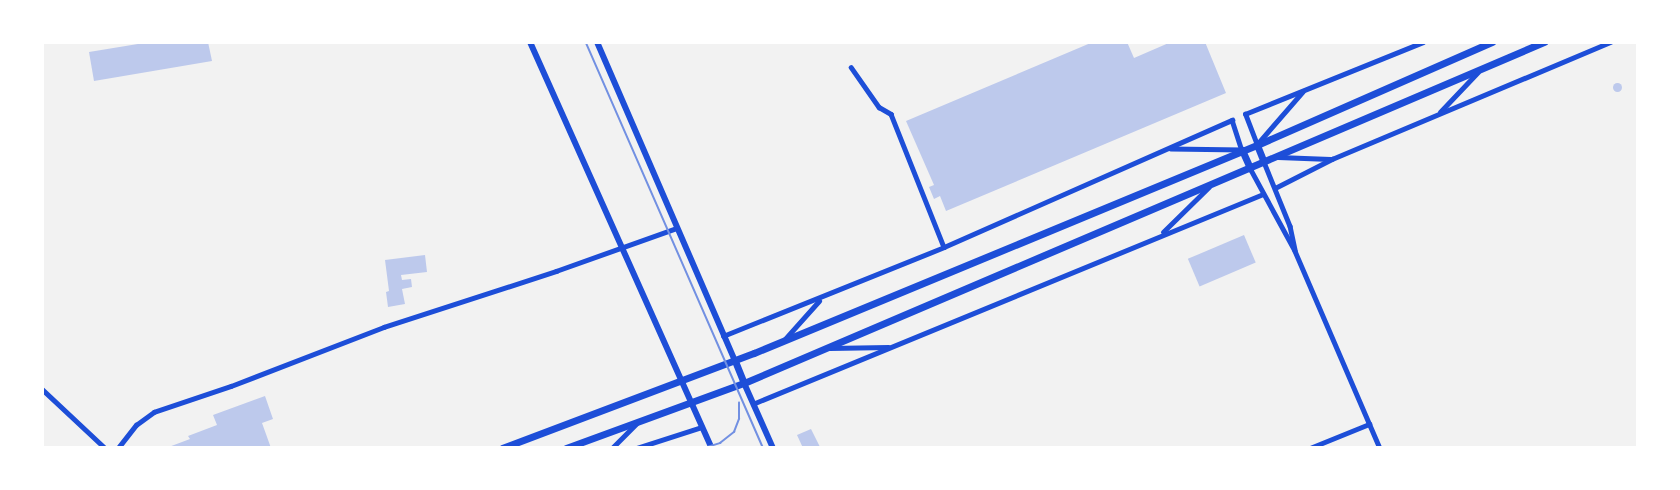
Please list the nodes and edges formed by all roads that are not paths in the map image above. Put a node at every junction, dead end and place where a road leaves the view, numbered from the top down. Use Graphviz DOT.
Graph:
graph roads {
  1 [pos="530,42"];
  2 [pos="597,42"];
  3 [pos="1423,42"];
  4 [pos="1491,42"];
  5 [pos="1544,42"];
  6 [pos="1610,42"];
  7 [pos="851,67"];
  8 [pos="1480,71"];
  9 [pos="1303,92"];
  10 [pos="1438,114"];
  11 [pos="1257,145"];
  12 [pos="1171,149"];
  13 [pos="1242,150"];
  14 [pos="1276,157"];
  15 [pos="1332,159"];
  16 [pos="1264,162"];
  17 [pos="1250,168"];
  18 [pos="1211,184"];
  19 [pos="1275,188"];
  20 [pos="1263,194"];
  21 [pos="676,228"];
  22 [pos="1161,233"];
  23 [pos="945,247"];
  24 [pos="621,249"];
  25 [pos="1295,251"];
  26 [pos="821,299"];
  27 [pos="723,336"];
  28 [pos="783,340"];
  29 [pos="891,347"];
  30 [pos="824,348"];
  31 [pos="735,361"];
  32 [pos="681,381"];
  33 [pos="744,383"];
  34 [pos="42,389"];
  35 [pos="691,403"];
  36 [pos="755,403"];
  37 [pos="638,422"];
  38 [pos="1369,424"];
  39 [pos="702,427"];
  40 [pos="105,448"];
  41 [pos="118,448"];
  42 [pos="502,448"];
  43 [pos="566,448"];
  44 [pos="612,448"];
  45 [pos="637,448"];
  46 [pos="712,448"];
  47 [pos="773,448"];
  48 [pos="1310,448"];
  49 [pos="1380,448"];
  1 -- 24 [label="main road"];
  2 -- 21 [label="main road"];
  3 -- 9 [label="street"];
  4 -- 11 [label="main road"];
  5 -- 8 [label="main road"];
  6 -- 10 [label="street"];
  7 -- 23 [label="street"];
  8 -- 10 [label="street"];
  8 -- 14 [label="main road"];
  9 -- 11 [label="street"];
  9 -- 11 [label="street"];
  10 -- 15 [label="street"];
  11 -- 13 [label="main road"];
  11 -- 16 [label="main road"];
  12 -- 13 [label="street"];
  12 -- 13 [label="street"];
  12 -- 23 [label="street"];
  13 -- 17 [label="main road"];
  13 -- 28 [label="main road"];
  14 -- 15 [label="street"];
  14 -- 16 [label="main road"];
  15 -- 19 [label="street"];
  16 -- 17 [label="main road"];
  16 -- 19 [label="street"];
  17 -- 18 [label="main road"];
  17 -- 20 [label="street"];
  18 -- 22 [label="street"];
  18 -- 30 [label="main road"];
  19 -- 25 [label="street"];
  20 -- 22 [label="street"];
  20 -- 25 [label="street"];
  21 -- 24 [label="street"];
  21 -- 27 [label="main road"];
  22 -- 29 [label="street"];
  23 -- 26 [label="street"];
  24 -- 32 [label="main road"];
  24 -- 41 [label="street"];
  25 -- 38 [label="street"];
  26 -- 27 [label="street"];
  26 -- 28 [label="street"];
  27 -- 31 [label="main road"];
  28 -- 31 [label="main road"];
  29 -- 30 [label="street"];
  29 -- 36 [label="street"];
  30 -- 33 [label="main road"];
  31 -- 32 [label="main road"];
  31 -- 33 [label="main road"];
  32 -- 35 [label="main road"];
  32 -- 42 [label="main road"];
  33 -- 35 [label="main road"];
  33 -- 36 [label="main road"];
  34 -- 40 [label="street"];
  35 -- 37 [label="main road"];
  35 -- 39 [label="main road"];
  36 -- 47 [label="main road"];
  37 -- 43 [label="main road"];
  37 -- 44 [label="street"];
  38 -- 48 [label="street"];
  38 -- 49 [label="street"];
  39 -- 45 [label="street"];
  39 -- 46 [label="main road"];
}
